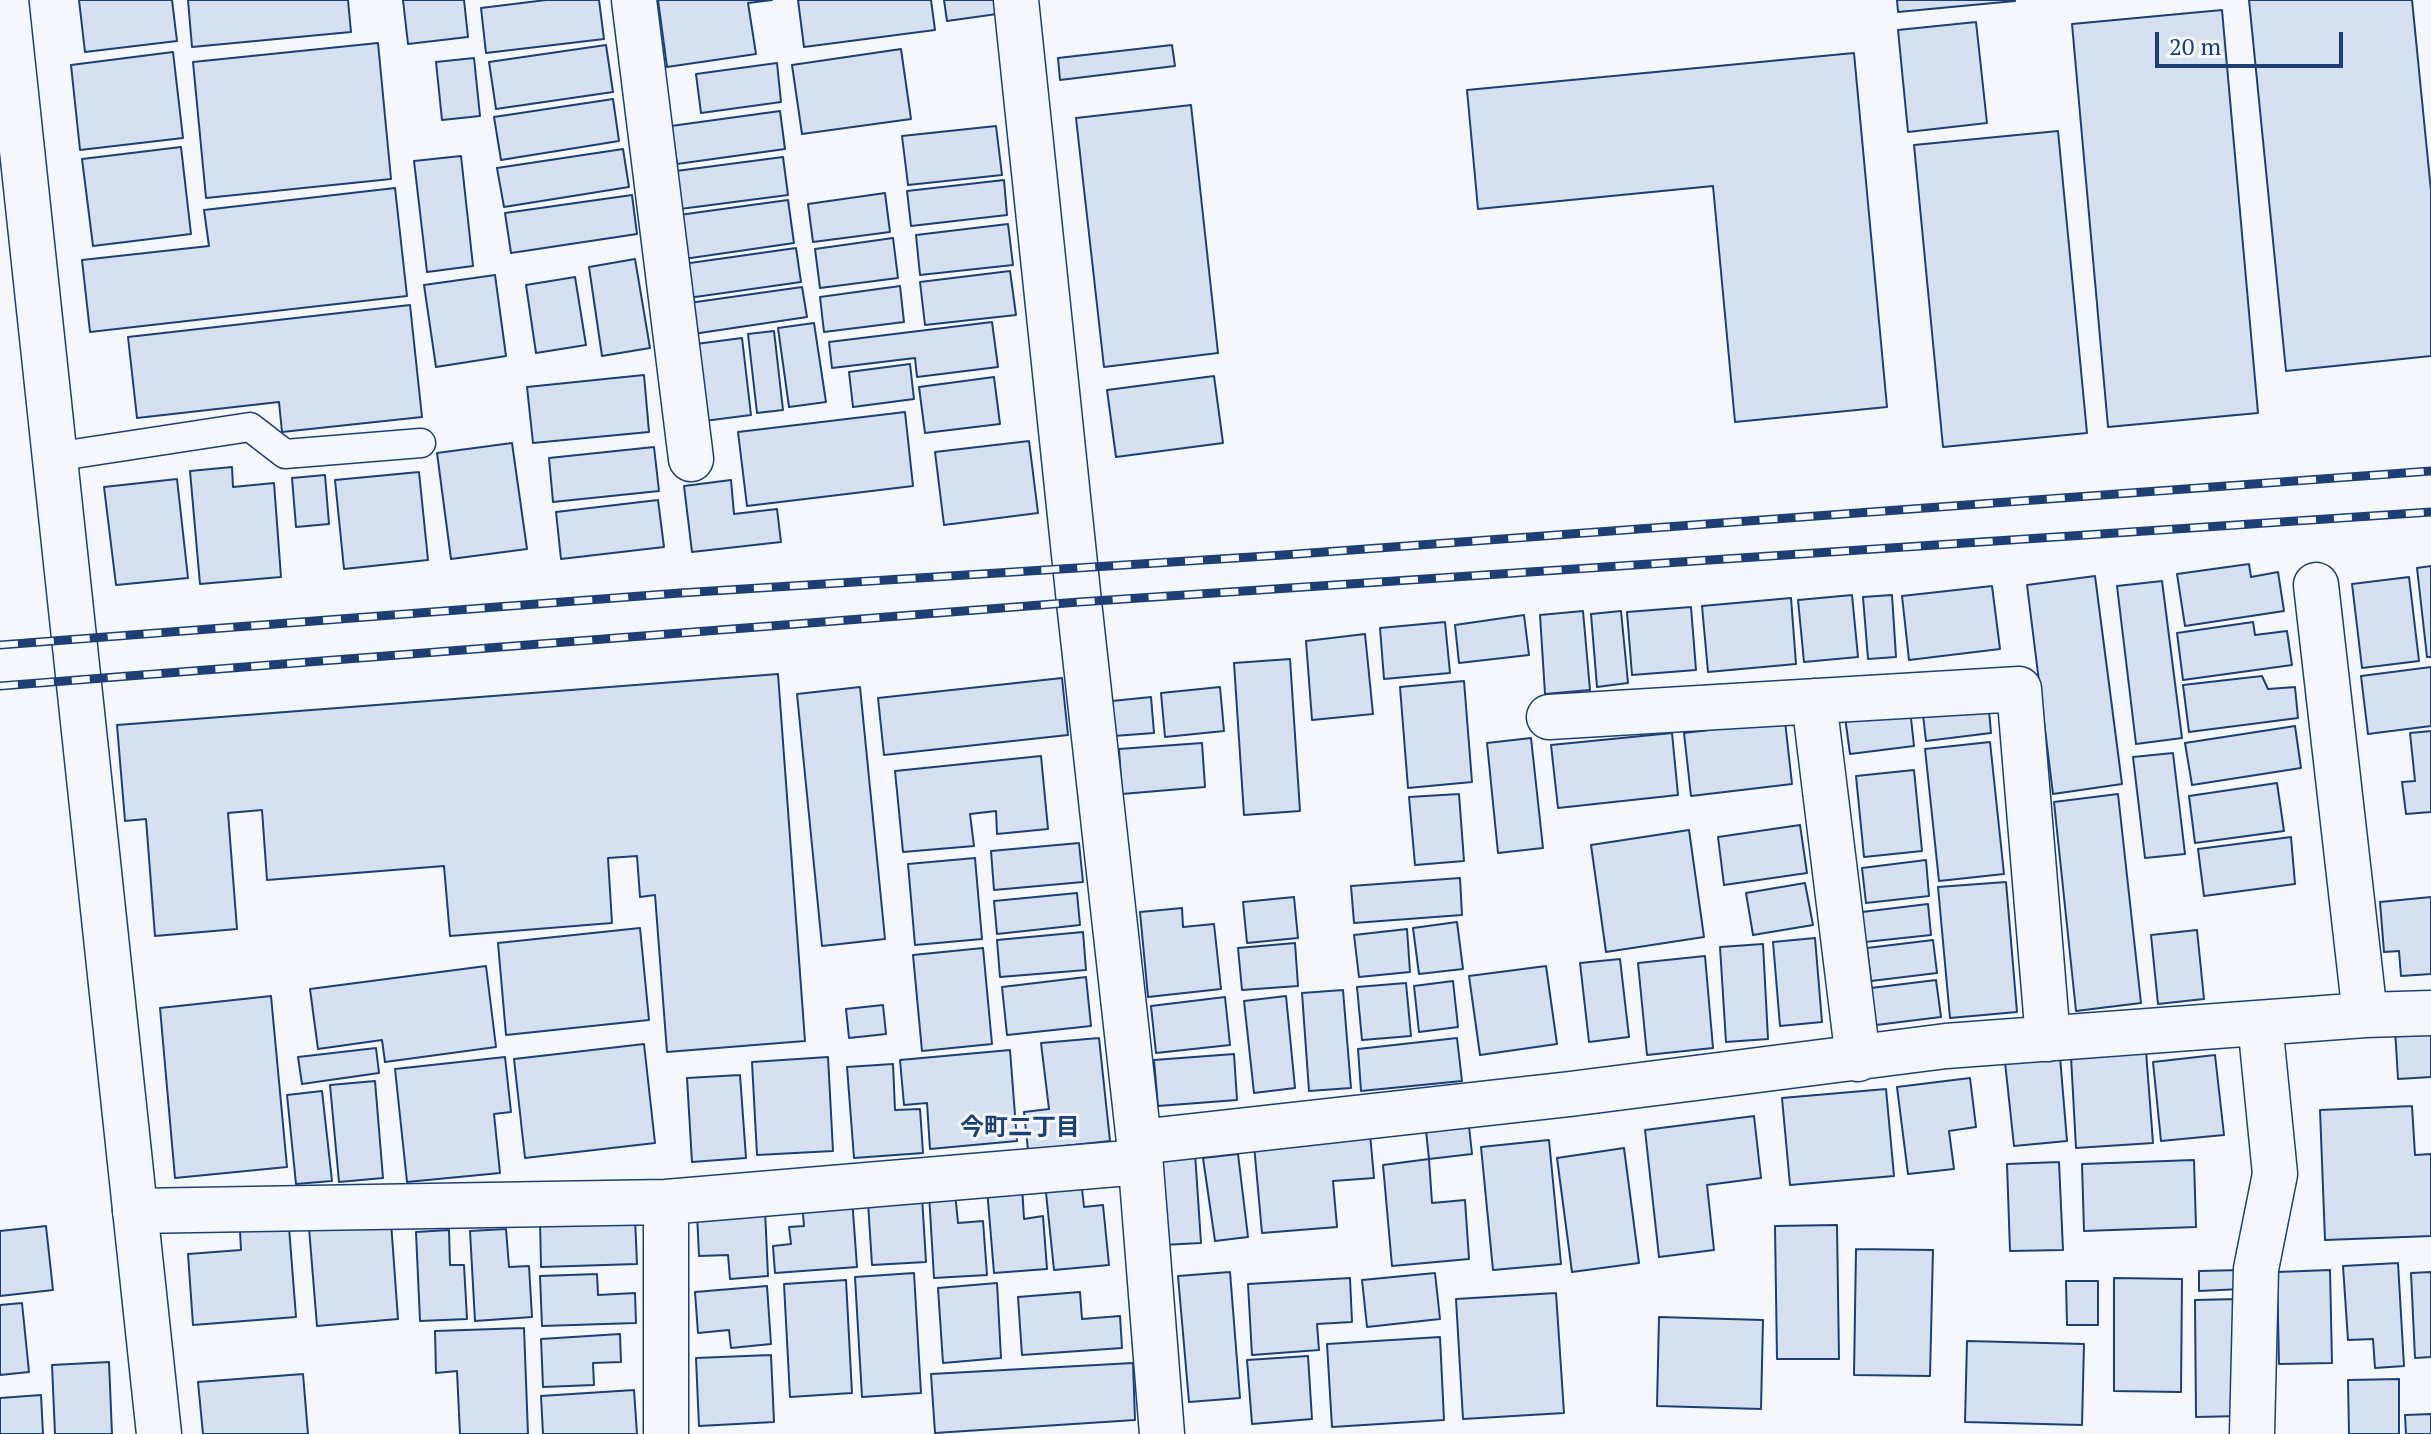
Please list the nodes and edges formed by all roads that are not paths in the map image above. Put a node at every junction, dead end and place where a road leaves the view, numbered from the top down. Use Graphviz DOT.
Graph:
graph roads {
  1 [pos="6,0"];
  2 [pos="634,0"];
  3 [pos="1016,0"];
  4 [pos="421,443"];
  5 [pos="54,457"];
  6 [pos="691,459"];
  7 [pos="2316,585"];
  8 [pos="1814,701"];
  9 [pos="1549,717"];
  10 [pos="2431,1013"];
  11 [pos="2365,1015"];
  12 [pos="2260,1023"];
  13 [pos="2048,1039"];
  14 [pos="1858,1059"];
  15 [pos="1139,1152"];
  16 [pos="666,1202"];
  17 [pos="135,1211"];
  18 [pos="159,1434"];
  19 [pos="666,1434"];
  20 [pos="1162,1434"];
  21 [pos="2252,1434"];
  1 -- 5 [label="street"];
  2 -- 6 [label="street"];
  3 -- 15 [label="street"];
  4 -- 5 [label="lane"];
  5 -- 17 [label="street"];
  7 -- 11 [label="street"];
  8 -- 9 [label="street"];
  8 -- 13 [label="street"];
  8 -- 14 [label="street"];
  10 -- 11 [label="street"];
  11 -- 12 [label="street"];
  12 -- 13 [label="street"];
  12 -- 21 [label="street"];
  13 -- 14 [label="street"];
  14 -- 15 [label="street"];
  15 -- 16 [label="street"];
  15 -- 20 [label="street"];
  16 -- 17 [label="street"];
  16 -- 19 [label="street"];
  17 -- 18 [label="street"];
}
